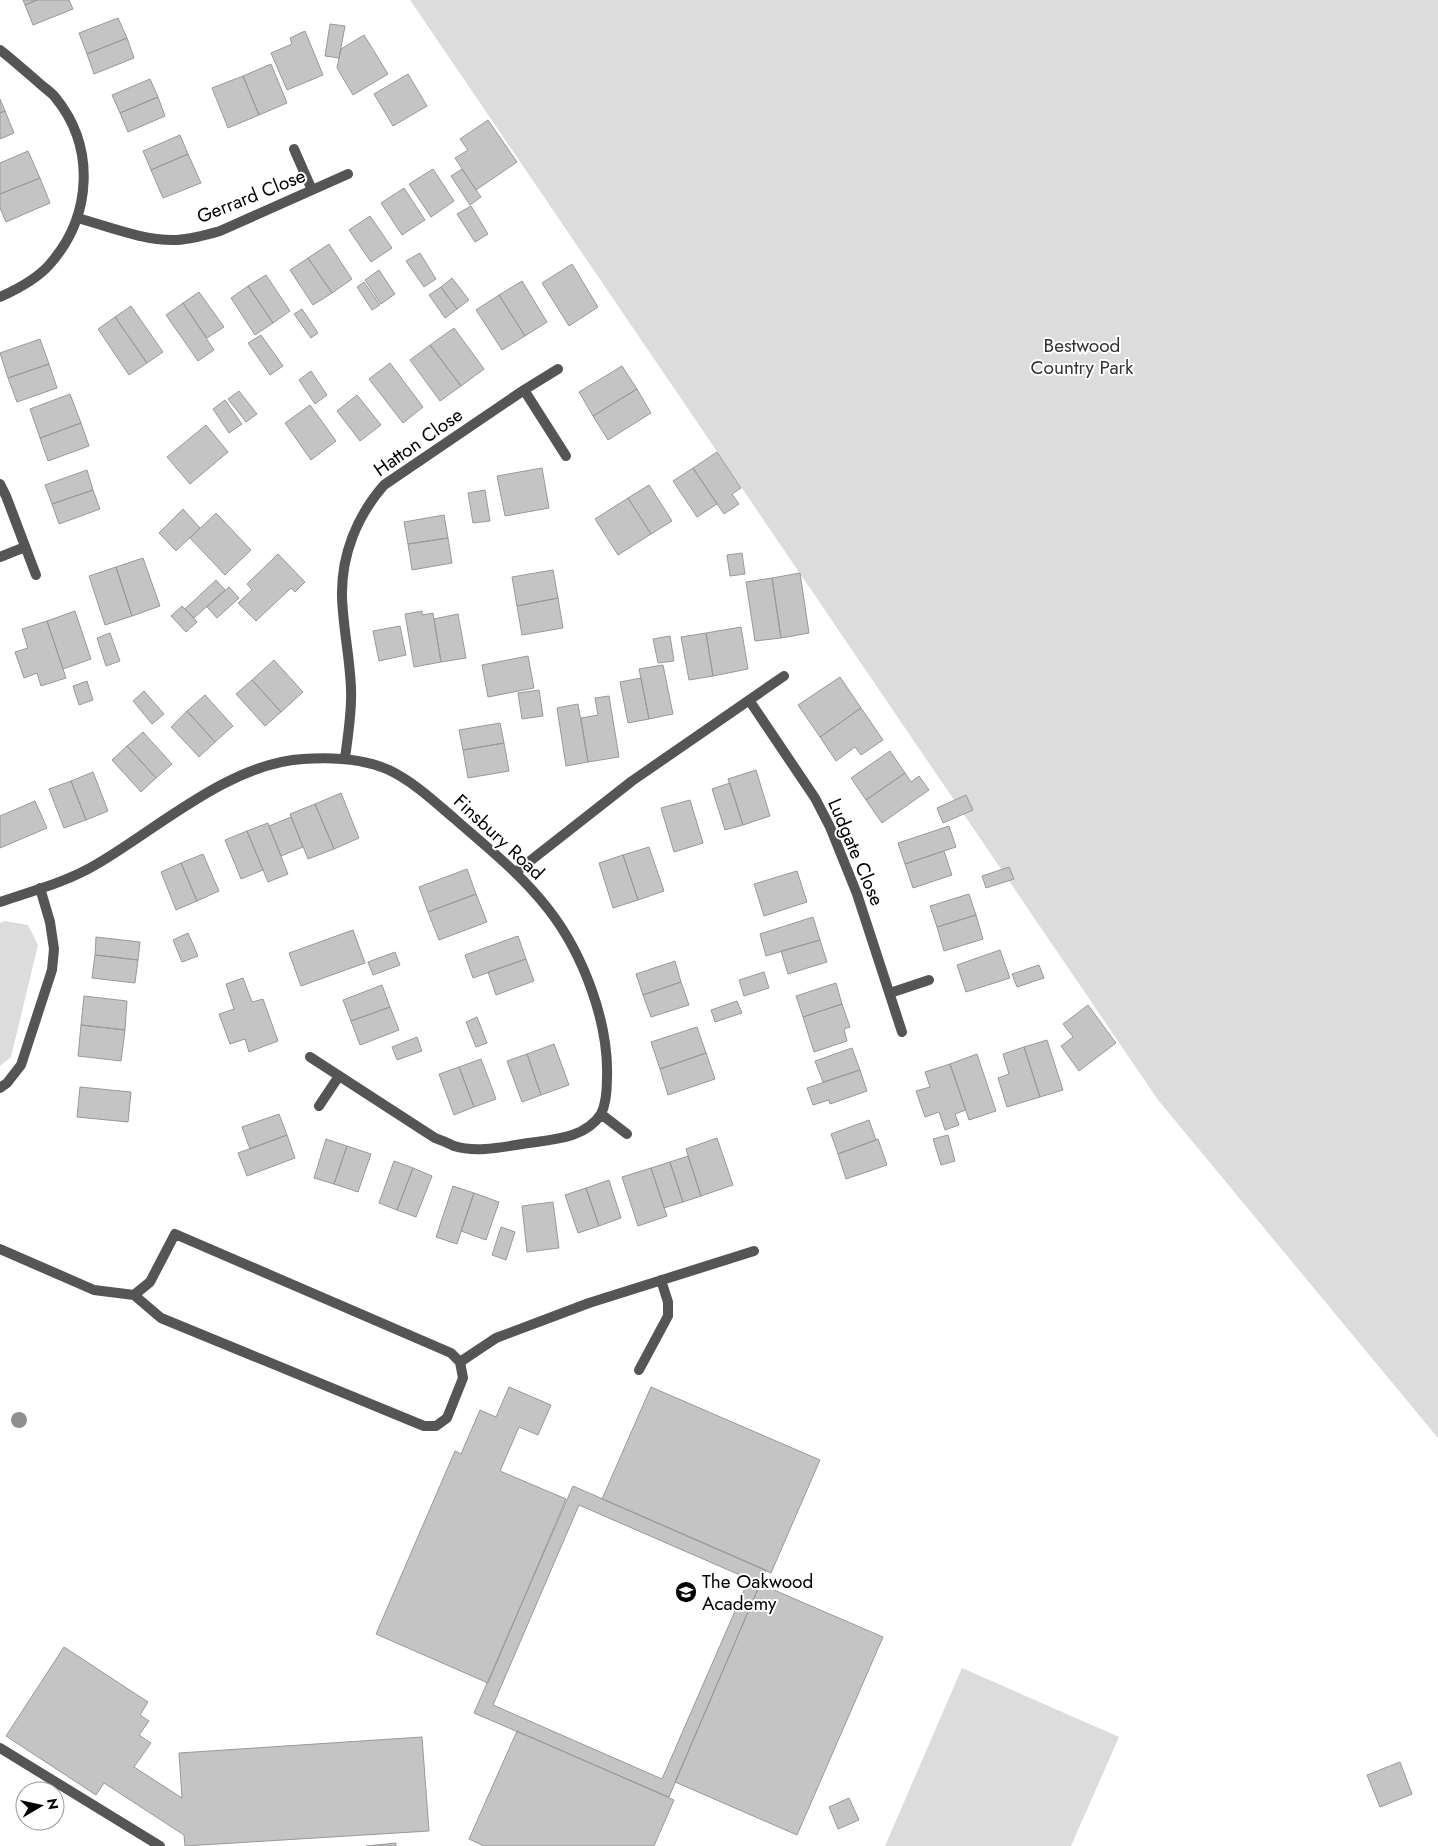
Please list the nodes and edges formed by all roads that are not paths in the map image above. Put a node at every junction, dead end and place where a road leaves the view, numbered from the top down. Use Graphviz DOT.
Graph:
graph roads {
  1 [pos="0,50"];
  2 [pos="294,149"];
  3 [pos="348,174"];
  4 [pos="312,190"];
  5 [pos="77,218"];
  6 [pos="0,297"];
  7 [pos="558,369"];
  8 [pos="524,390"];
  9 [pos="566,456"];
  10 [pos="0,484"];
  11 [pos="25,547"];
  12 [pos="0,557"];
  13 [pos="36,575"];
  14 [pos="784,676"];
  15 [pos="749,700"];
  16 [pos="345,758"];
  17 [pos="516,872"];
  18 [pos="40,888"];
  19 [pos="0,902"];
  20 [pos="929,980"];
  21 [pos="890,993"];
  22 [pos="902,1032"];
  23 [pos="310,1056"];
  24 [pos="340,1076"];
  25 [pos="0,1088"];
  26 [pos="319,1106"];
  27 [pos="601,1114"];
  28 [pos="627,1134"];
  29 [pos="0,1249"];
  30 [pos="754,1251"];
  31 [pos="661,1280"];
  32 [pos="134,1295"];
  33 [pos="460,1362"];
  34 [pos="639,1370"];
  35 [pos="0,1748"];
  36 [pos="160,1846"];
  1 -- 5 [label="street"];
  2 -- 4 [label="street"];
  3 -- 4 [label="street, Gerrard Close"];
  4 -- 5 [label="street, Gerrard Close"];
  5 -- 6 [label="street"];
  7 -- 8 [label="street, Hatton Close"];
  8 -- 9 [label="street"];
  8 -- 16 [label="street, Hatton Close"];
  10 -- 11 [label="street"];
  11 -- 12 [label="street"];
  11 -- 13 [label="street"];
  14 -- 15 [label="street"];
  15 -- 17 [label="street"];
  15 -- 21 [label="street, Ludgate Close"];
  16 -- 17 [label="street, Finsbury Road"];
  16 -- 18 [label="street, Finsbury Road"];
  17 -- 27 [label="street, Finsbury Road"];
  18 -- 19 [label="street, Finsbury Road"];
  18 -- 25 [label="street"];
  20 -- 21 [label="street"];
  21 -- 22 [label="street, Ludgate Close"];
  23 -- 24 [label="street"];
  24 -- 26 [label="street"];
  24 -- 27 [label="street"];
  27 -- 28 [label="street"];
  29 -- 32 [label="street"];
  30 -- 31 [label="street"];
  31 -- 33 [label="street"];
  31 -- 34 [label="street"];
  32 -- 33 [label="street"];
  32 -- 33 [label="street"];
  35 -- 36 [label="street"];
}
